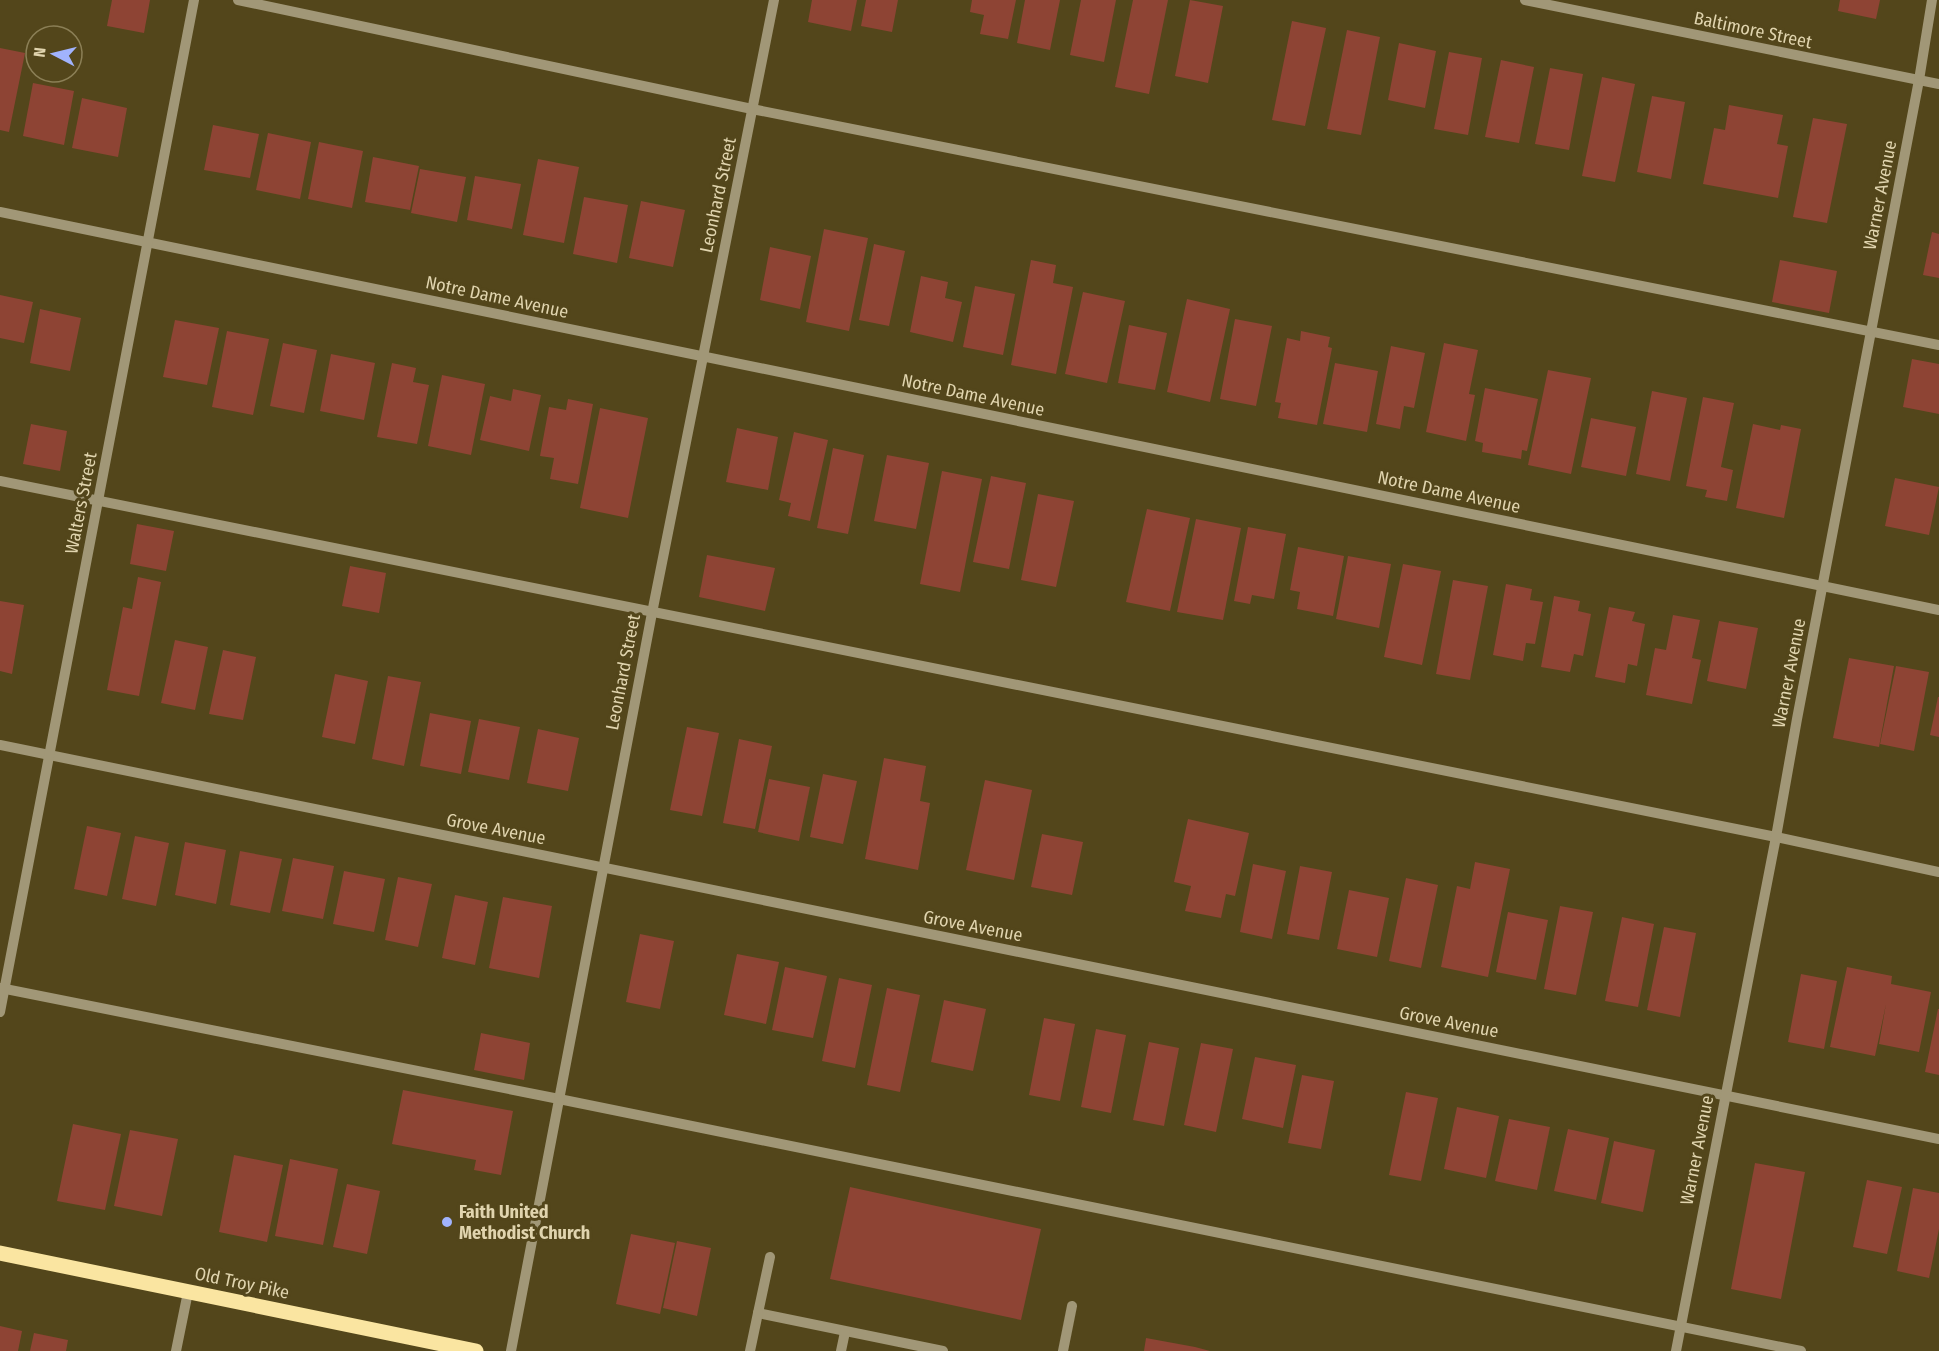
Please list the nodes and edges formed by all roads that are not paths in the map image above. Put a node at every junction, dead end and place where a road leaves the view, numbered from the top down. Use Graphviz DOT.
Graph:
graph roads {
  1 [pos="194,0"];
  2 [pos="238,0"];
  3 [pos="774,0"];
  4 [pos="1525,0"];
  5 [pos="1932,0"];
  6 [pos="1919,80"];
  7 [pos="1939,84"];
  8 [pos="752,109"];
  9 [pos="0,212"];
  10 [pos="147,242"];
  11 [pos="1870,331"];
  12 [pos="1939,345"];
  13 [pos="702,356"];
  14 [pos="0,482"];
  15 [pos="98,500"];
  16 [pos="1823,586"];
  17 [pos="1939,610"];
  18 [pos="652,613"];
  19 [pos="0,745"];
  20 [pos="49,755"];
  21 [pos="1776,837"];
  22 [pos="602,867"];
  23 [pos="1939,872"];
  24 [pos="2,988"];
  25 [pos="0,1012"];
  26 [pos="1725,1095"];
  27 [pos="560,1099"];
  28 [pos="1939,1138"];
  29 [pos="0,1253"];
  30 [pos="770,1257"];
  31 [pos="188,1292"];
  32 [pos="1072,1306"];
  33 [pos="758,1313"];
  34 [pos="1680,1326"];
  35 [pos="845,1332"];
  36 [pos="176,1351"];
  37 [pos="476,1351"];
  38 [pos="511,1351"];
  39 [pos="750,1351"];
  40 [pos="841,1351"];
  41 [pos="940,1351"];
  42 [pos="1063,1351"];
  43 [pos="1676,1351"];
  44 [pos="1801,1351"];
  1 -- 10 [label="street, Walters Street"];
  2 -- 8 [label="street"];
  3 -- 8 [label="street, Leonhard Street"];
  4 -- 6 [label="street, Baltimore Street"];
  5 -- 6 [label="street, Warner Avenue"];
  6 -- 7 [label="street, Baltimore Street"];
  6 -- 11 [label="street, Warner Avenue"];
  8 -- 11 [label="street"];
  8 -- 13 [label="street, Leonhard Street"];
  9 -- 10 [label="street, Notre Dame Avenue"];
  10 -- 13 [label="street, Notre Dame Avenue"];
  10 -- 15 [label="street, Walters Street"];
  11 -- 12 [label="street"];
  11 -- 16 [label="street, Warner Avenue"];
  13 -- 16 [label="street, Notre Dame Avenue"];
  13 -- 18 [label="street, Leonhard Street"];
  14 -- 15 [label="street"];
  15 -- 18 [label="street"];
  15 -- 20 [label="street, Walters Street"];
  16 -- 17 [label="street, Notre Dame Avenue"];
  16 -- 21 [label="street, Warner Avenue"];
  18 -- 21 [label="street"];
  18 -- 22 [label="street, Leonhard Street"];
  19 -- 20 [label="street, Grove Avenue"];
  20 -- 22 [label="street, Grove Avenue"];
  20 -- 24 [label="street, Walters Street"];
  21 -- 23 [label="street"];
  21 -- 26 [label="street, Warner Avenue"];
  22 -- 26 [label="street, Grove Avenue"];
  22 -- 27 [label="street, Leonhard Street"];
  24 -- 25 [label="street, Walters Street"];
  24 -- 27 [label="street"];
  26 -- 28 [label="street, Grove Avenue"];
  26 -- 34 [label="street, Warner Avenue"];
  27 -- 34 [label="street"];
  27 -- 38 [label="street, Leonhard Street"];
  29 -- 31 [label="main road, Old Troy Pike"];
  30 -- 33 [label="street"];
  31 -- 36 [label="street"];
  31 -- 37 [label="main road, Old Troy Pike"];
  32 -- 42 [label="street"];
  33 -- 35 [label="street"];
  33 -- 39 [label="street"];
  34 -- 43 [label="street, Warner Avenue"];
  34 -- 44 [label="street"];
  35 -- 40 [label="street"];
  35 -- 41 [label="street"];
}
